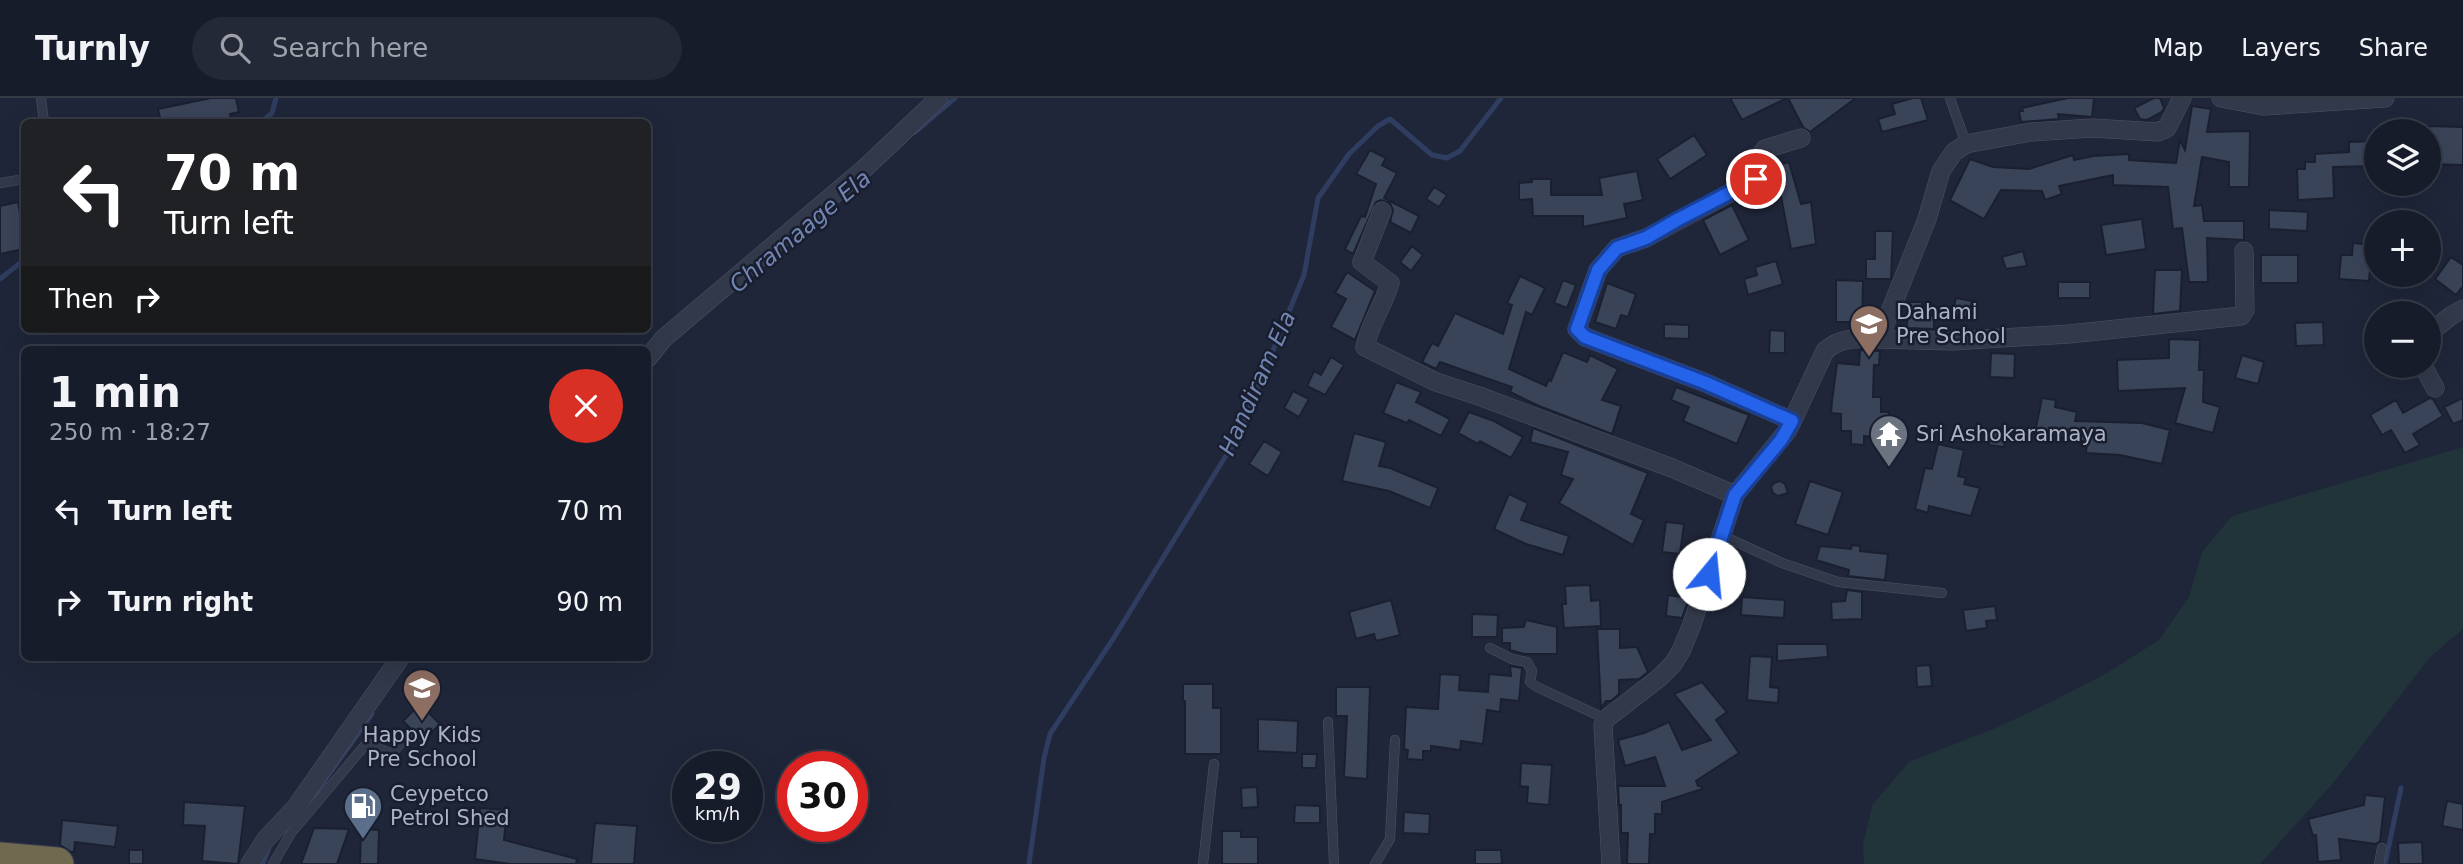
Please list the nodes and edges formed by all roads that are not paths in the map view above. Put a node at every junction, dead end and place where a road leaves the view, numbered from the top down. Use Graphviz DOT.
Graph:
graph roads {
  1 [pos="41,98"];
  2 [pos="939,98"];
  3 [pos="1950,98"];
  4 [pos="2182,98"];
  5 [pos="2221,98"];
  6 [pos="2385,98"];
  7 [pos="44,119"];
  8 [pos="1801,138"];
  9 [pos="1966,144"];
  10 [pos="21,180"];
  11 [pos="0,183"];
  12 [pos="1382,211"];
  13 [pos="2244,251"];
  14 [pos="2463,309"];
  15 [pos="2441,324"];
  16 [pos="1879,339"];
  17 [pos="651,354"];
  18 [pos="2430,378"];
  19 [pos="2435,388"];
  20 [pos="1792,421"];
  21 [pos="1735,495"];
  22 [pos="1721,535"];
  23 [pos="1942,593"];
  24 [pos="1490,648"];
  25 [pos="398,661"];
  26 [pos="1606,719"];
  27 [pos="1328,722"];
  28 [pos="407,735"];
  29 [pos="1395,740"];
  30 [pos="1214,764"];
  31 [pos="2382,848"];
  32 [pos="0,859"];
  33 [pos="57,864"];
  34 [pos="250,864"];
  35 [pos="272,864"];
  36 [pos="1203,864"];
  37 [pos="1334,864"];
  38 [pos="1375,864"];
  39 [pos="1611,864"];
  40 [pos="2379,864"];
  1 -- 7 [label="lane"];
  2 -- 17 [label="street"];
  3 -- 9 [label="lane"];
  4 -- 9 [label="street"];
  5 -- 6 [label="street"];
  8 -- 20 [label="street"];
  9 -- 16 [label="street"];
  10 -- 11 [label="lane"];
  12 -- 21 [label="street"];
  13 -- 16 [label="street"];
  14 -- 15 [label="street"];
  16 -- 20 [label="street"];
  18 -- 19 [label="street"];
  20 -- 21 [label="street"];
  21 -- 22 [label="street"];
  22 -- 23 [label="lane"];
  22 -- 26 [label="street"];
  24 -- 26 [label="lane"];
  25 -- 34 [label="street"];
  26 -- 39 [label="street"];
  27 -- 37 [label="lane"];
  28 -- 35 [label="lane"];
  29 -- 38 [label="lane"];
  30 -- 36 [label="lane"];
  31 -- 40 [label="lane"];
  32 -- 33 [label="highway"];
}
